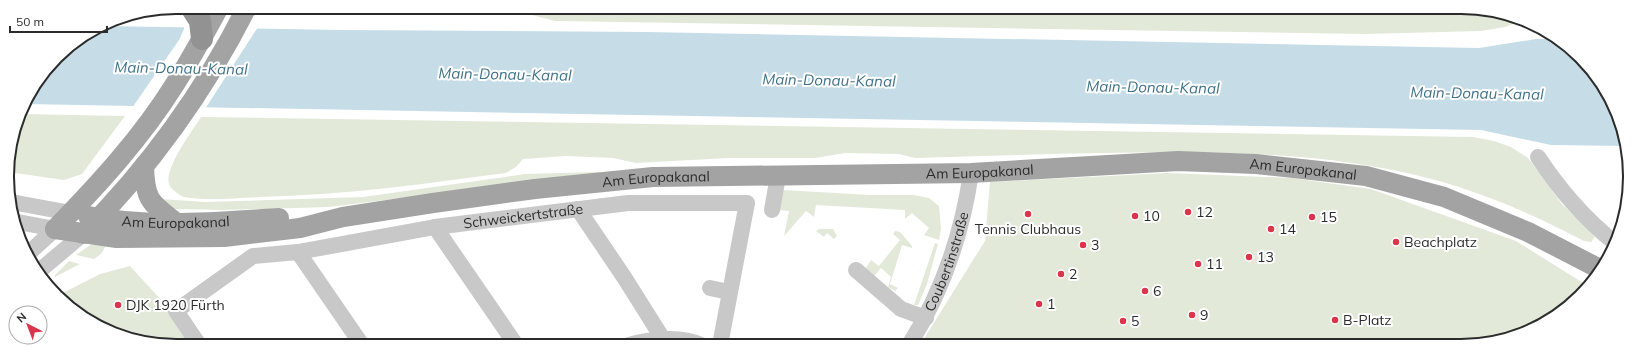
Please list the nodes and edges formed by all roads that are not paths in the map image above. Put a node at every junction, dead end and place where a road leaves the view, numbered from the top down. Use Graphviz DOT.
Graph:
graph roads {
  1 [pos="196,14"];
  2 [pos="215,14"];
  3 [pos="243,14"];
  4 [pos="202,39"];
  5 [pos="1538,157"];
  6 [pos="149,160"];
  7 [pos="971,173"];
  8 [pos="778,176"];
  9 [pos="16,203"];
  10 [pos="578,209"];
  11 [pos="772,210"];
  12 [pos="70,213"];
  13 [pos="342,217"];
  14 [pos="99,218"];
  15 [pos="21,222"];
  16 [pos="178,224"];
  17 [pos="436,227"];
  18 [pos="55,228"];
  19 [pos="83,234"];
  20 [pos="1611,240"];
  21 [pos="32,250"];
  22 [pos="298,252"];
  23 [pos="1596,267"];
  24 [pos="42,268"];
  25 [pos="856,270"];
  26 [pos="710,288"];
  27 [pos="729,292"];
  28 [pos="926,318"];
  29 [pos="196,339"];
  30 [pos="359,339"];
  31 [pos="513,339"];
  32 [pos="663,339"];
  33 [pos="721,339"];
  34 [pos="913,339"];
  1 -- 4 [label="highway"];
  2 -- 4 [label="main road"];
  3 -- 6 [label="main road"];
  4 -- 12 [label="main road"];
  5 -- 20 [label="street"];
  6 -- 14 [label="main road"];
  6 -- 16 [label="main road"];
  7 -- 8 [label="main road, Am Europakanal"];
  7 -- 23 [label="main road, Am Europakanal"];
  7 -- 28 [label="street, Coubertinstraße"];
  8 -- 11 [label="street"];
  8 -- 13 [label="main road, Am Europakanal"];
  9 -- 12 [label="street, Am Europakanal"];
  10 -- 17 [label="street, Schweickertstraße"];
  10 -- 27 [label="street, Schweickertstraße"];
  10 -- 32 [label="street"];
  12 -- 14 [label="main road, Am Europakanal"];
  12 -- 18 [label="main road"];
  13 -- 16 [label="main road, Am Europakanal"];
  13 -- 19 [label="main road, Am Europakanal"];
  14 -- 16 [label="main road, Am Europakanal"];
  14 -- 19 [label="main road"];
  15 -- 18 [label="street, Am Europakanal"];
  17 -- 22 [label="street, Schweickertstraße"];
  17 -- 31 [label="street"];
  18 -- 19 [label="main road, Am Europakanal"];
  18 -- 21 [label="street"];
  19 -- 24 [label="street"];
  22 -- 29 [label="street, Schweickertstraße"];
  22 -- 30 [label="street"];
  25 -- 28 [label="street"];
  26 -- 27 [label="street"];
  27 -- 33 [label="street, Schweickertstraße"];
  28 -- 34 [label="street, Coubertinstraße"];
}
